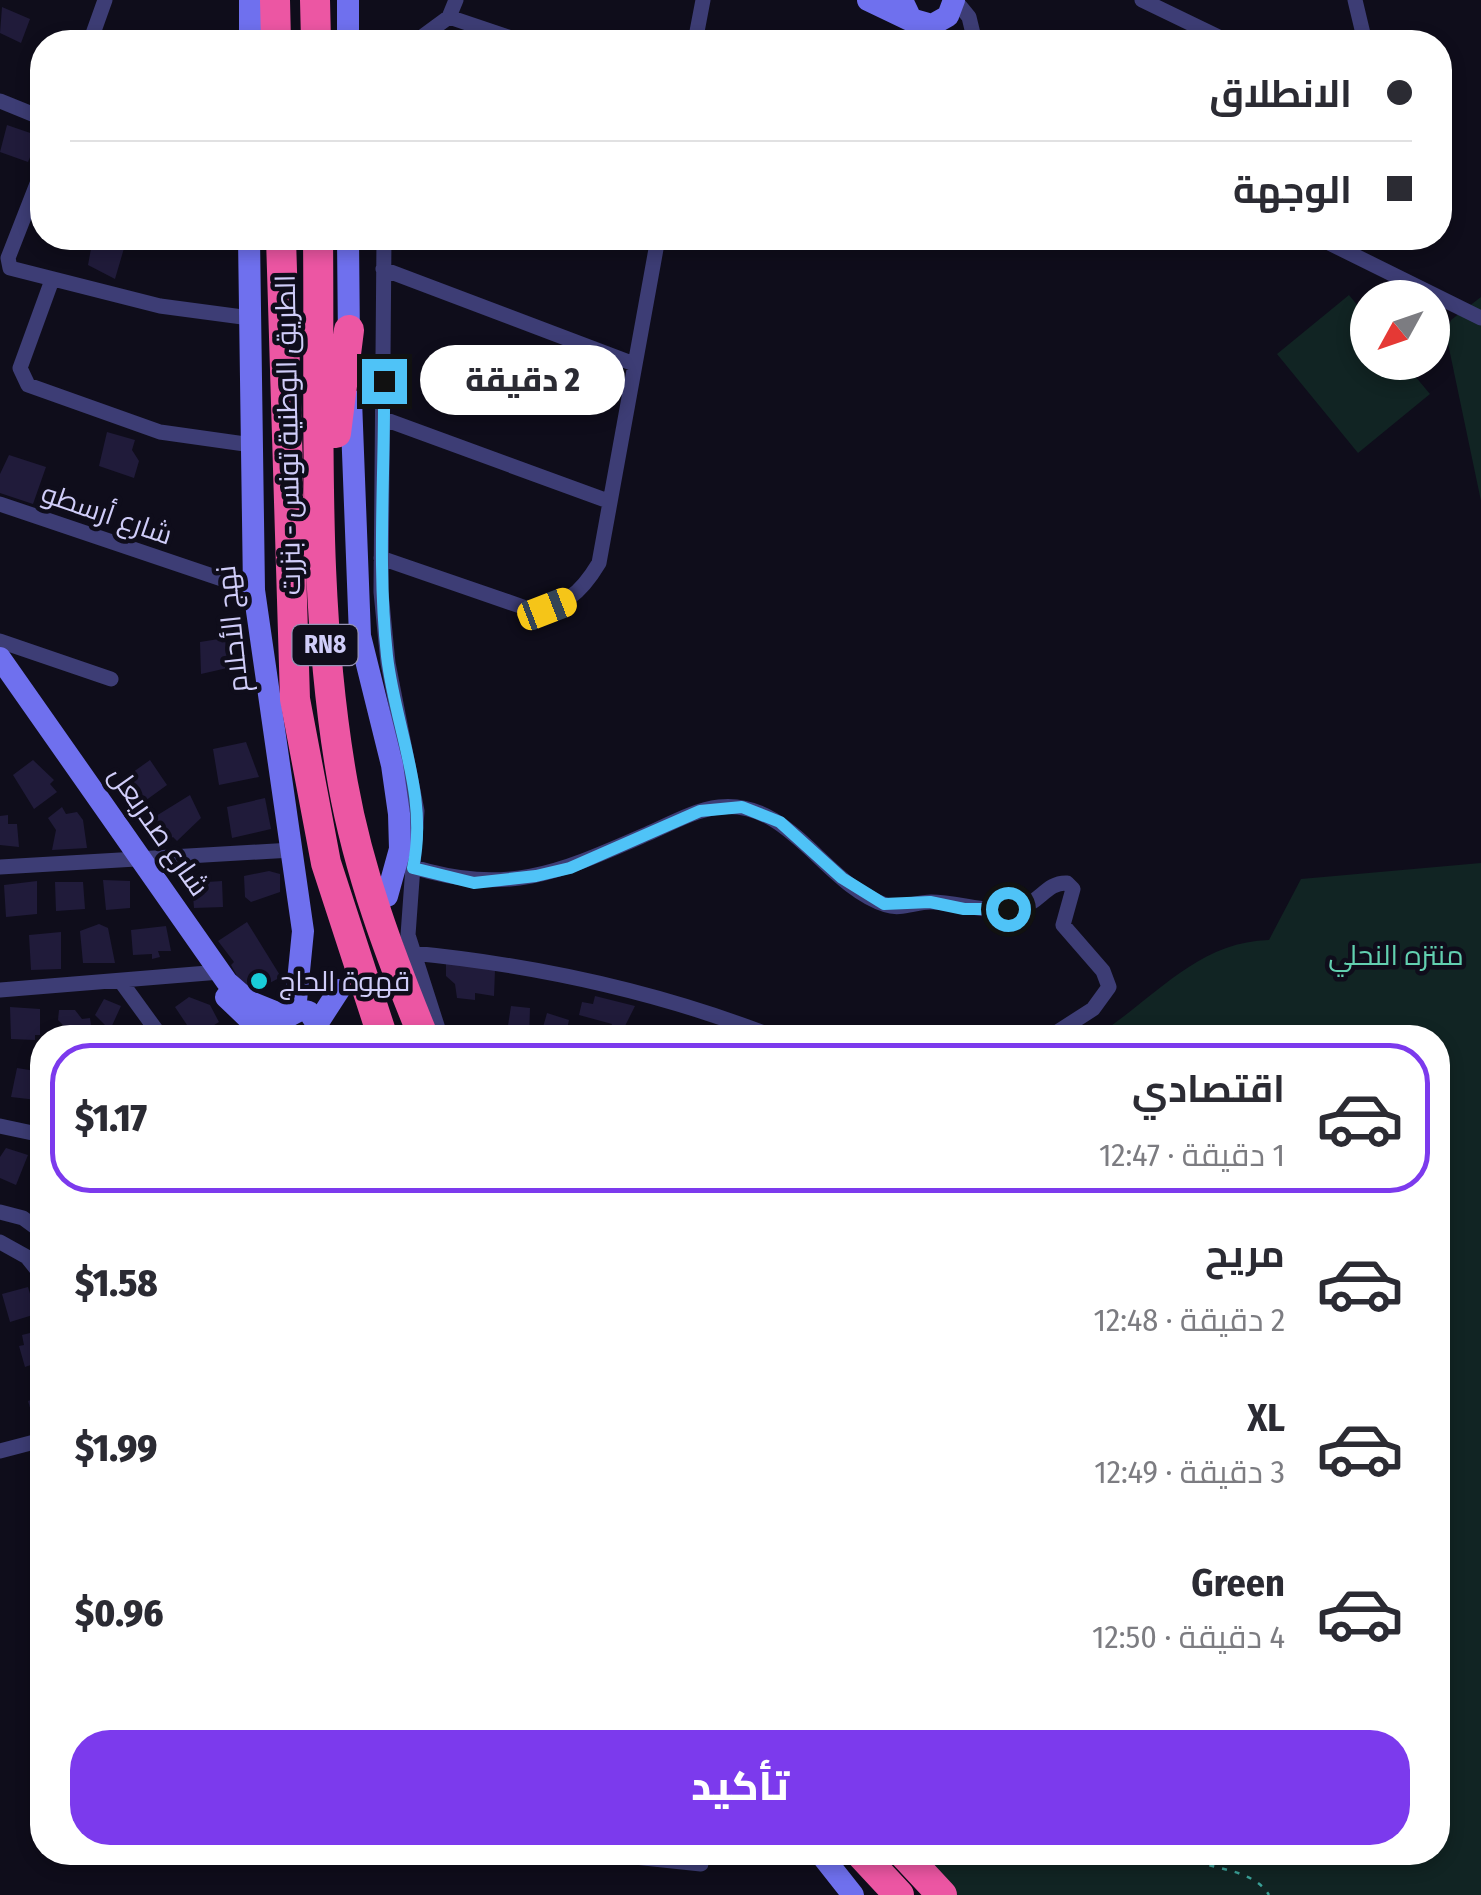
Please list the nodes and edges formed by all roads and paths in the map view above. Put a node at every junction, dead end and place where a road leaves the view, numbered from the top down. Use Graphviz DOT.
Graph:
graph roads {
  1 [pos="105,0"];
  2 [pos="250,0"];
  3 [pos="275,0"];
  4 [pos="315,0"];
  5 [pos="348,0"];
  6 [pos="456,0"];
  7 [pos="702,0"];
  8 [pos="868,0"];
  9 [pos="902,0"];
  10 [pos="954,0"];
  11 [pos="1142,0"];
  12 [pos="1355,0"];
  13 [pos="450,18"];
  14 [pos="920,24"];
  15 [pos="94,30"];
  16 [pos="250,30"];
  17 [pos="276,30"];
  18 [pos="316,30"];
  19 [pos="348,30"];
  20 [pos="432,30"];
  21 [pos="486,30"];
  22 [pos="697,30"];
  23 [pos="928,30"];
  24 [pos="972,30"];
  25 [pos="1204,30"];
  26 [pos="1362,30"];
  27 [pos="0,101"];
  28 [pos="30,113"];
  29 [pos="30,203"];
  30 [pos="249,250"];
  31 [pos="282,250"];
  32 [pos="318,250"];
  33 [pos="348,250"];
  34 [pos="384,250"];
  35 [pos="656,250"];
  36 [pos="1357,250"];
  37 [pos="383,269"];
  38 [pos="52,280"];
  39 [pos="250,318"];
  40 [pos="1481,318"];
  41 [pos="349,330"];
  42 [pos="634,364"];
  43 [pos="384,418"];
  44 [pos="252,446"];
  45 [pos="608,502"];
  46 [pos="0,504"];
  47 [pos="381,558"];
  48 [pos="254,590"];
  49 [pos="0,641"];
  50 [pos="0,658"];
  51 [pos="0,676"];
  52 [pos="111,679"];
  53 [pos="330,690"];
  54 [pos="292,850"];
  55 [pos="138,860"];
  56 [pos="0,867"];
  57 [pos="413,868"];
  58 [pos="387,896"];
  59 [pos="412,954"];
  60 [pos="215,973"];
  61 [pos="122,983"];
  62 [pos="0,990"];
  63 [pos="338,990"];
  64 [pos="153,1025"];
  65 [pos="289,1025"];
  66 [pos="313,1025"];
  67 [pos="320,1025"];
  68 [pos="378,1025"];
  69 [pos="432,1025"];
  70 [pos="434,1025"];
  71 [pos="745,1025"];
  72 [pos="1068,1025"];
  73 [pos="0,1126"];
  74 [pos="30,1132"];
  75 [pos="0,1212"];
  76 [pos="30,1224"];
  77 [pos="0,1242"];
  78 [pos="30,1261"];
  79 [pos="30,1443"];
  80 [pos="0,1451"];
  81 [pos="830,1865"];
  82 [pos="871,1865"];
  83 [pos="914,1865"];
  84 [pos="1206,1865"];
  85 [pos="853,1895"];
  86 [pos="899,1895"];
  87 [pos="942,1895"];
  88 [pos="1266,1895"];
  1 -- 15 [label="street"];
  2 -- 16 [label="street"];
  3 -- 17 [label="highway"];
  4 -- 18 [label="highway"];
  5 -- 19 [label="street"];
  6 -- 13 [label="street"];
  7 -- 22 [label="street"];
  8 -- 14 [label="street"];
  9 -- 14 [label="street"];
  10 -- 14 [label="street"];
  10 -- 24 [label="street"];
  11 -- 25 [label="street"];
  12 -- 26 [label="street"];
  13 -- 20 [label="street"];
  13 -- 21 [label="street"];
  14 -- 23 [label="street"];
  27 -- 28 [label="street"];
  29 -- 38 [label="street"];
  30 -- 39 [label="street, نهج الأحلام"];
  31 -- 68 [label="highway, الطريق الوطنية تونس - بنزرت / RN8"];
  32 -- 53 [label="highway, الطريق الوطنية تونس - بنزرت / RN8"];
  33 -- 41 [label="street"];
  34 -- 37 [label="street"];
  35 -- 42 [label="street"];
  36 -- 40 [label="street"];
  37 -- 42 [label="street"];
  37 -- 43 [label="street"];
  38 -- 39 [label="street"];
  38 -- 44 [label="street"];
  39 -- 44 [label="street, نهج الأحلام"];
  41 -- 53 [label="highway, RN8"];
  41 -- 58 [label="street"];
  42 -- 45 [label="street"];
  43 -- 45 [label="street"];
  43 -- 47 [label="street"];
  44 -- 48 [label="street, نهج الأحلام"];
  45 -- 47 [label="street"];
  46 -- 48 [label="street, شارع أرسطو"];
  47 -- 57 [label="street"];
  48 -- 54 [label="street, نهج الأحلام"];
  49 -- 52 [label="street"];
  50 -- 55 [label="street, شارع صدربعل"];
  51 -- 55 [label="street, شارع صدربعل"];
  53 -- 69 [label="highway, الطريق الوطنية تونس - بنزرت / RN8"];
  54 -- 55 [label="street"];
  54 -- 65 [label="street, نهج الأحلام"];
  55 -- 56 [label="street"];
  55 -- 60 [label="street, شارع صدربعل"];
  57 -- 59 [label="street"];
  57 -- 72 [label="street"];
  59 -- 70 [label="street"];
  59 -- 71 [label="street"];
  60 -- 61 [label="street"];
  60 -- 65 [label="street, شارع صدربعل"];
  61 -- 62 [label="street"];
  61 -- 64 [label="street"];
  63 -- 67 [label="street"];
  65 -- 66 [label="street, شارع صدربعل"];
  73 -- 74 [label="street"];
  75 -- 76 [label="street"];
  77 -- 78 [label="street"];
  79 -- 80 [label="street"];
  81 -- 85 [label="street"];
  82 -- 86 [label="highway"];
  83 -- 87 [label="highway"];
  84 -- 88 [label="path"];
}
